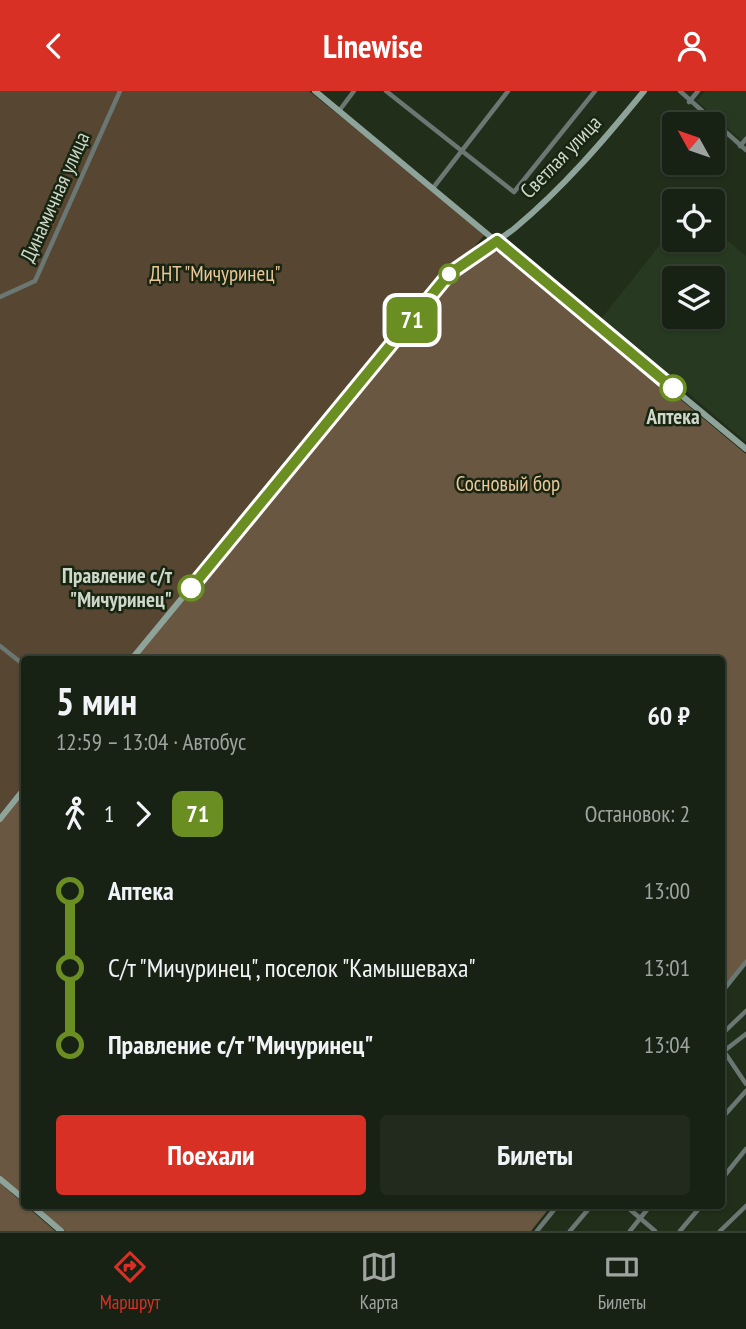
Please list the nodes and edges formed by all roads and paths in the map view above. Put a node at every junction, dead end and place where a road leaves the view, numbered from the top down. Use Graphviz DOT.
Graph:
graph roads {
  1 [pos="120,91"];
  2 [pos="315,91"];
  3 [pos="354,91"];
  4 [pos="386,91"];
  5 [pos="595,91"];
  6 [pos="644,91"];
  7 [pos="680,91"];
  8 [pos="698,91"];
  9 [pos="506,92"];
  10 [pos="690,102"];
  11 [pos="339,111"];
  12 [pos="746,139"];
  13 [pos="740,146"];
  14 [pos="746,150"];
  15 [pos="461,152"];
  16 [pos="433,188"];
  17 [pos="497,241"];
  18 [pos="0,297"];
  19 [pos="746,449"];
  20 [pos="0,646"];
  21 [pos="134,656"];
  22 [pos="21,663"];
  23 [pos="21,793"];
  24 [pos="0,819"];
  25 [pos="746,962"];
  26 [pos="725,988"];
  27 [pos="746,1011"];
  28 [pos="725,1031"];
  29 [pos="746,1034"];
  30 [pos="725,1047"];
  31 [pos="725,1053"];
  32 [pos="746,1084"];
  33 [pos="746,1091"];
  34 [pos="725,1115"];
  35 [pos="746,1149"];
  36 [pos="725,1175"];
  37 [pos="0,1179"];
  38 [pos="21,1196"];
  39 [pos="746,1206"];
  40 [pos="35,1209"];
  41 [pos="555,1209"];
  42 [pos="588,1209"];
  43 [pos="630,1209"];
  44 [pos="648,1209"];
  45 [pos="698,1209"];
  46 [pos="640,1218"];
  47 [pos="61,1231"];
  48 [pos="537,1231"];
  49 [pos="570,1231"];
  50 [pos="630,1231"];
  51 [pos="655,1231"];
  52 [pos="680,1231"];
  53 [pos="720,1231"];
  1 -- 18 [label="street, Динамичная улица"];
  2 -- 11 [label="street"];
  3 -- 11 [label="street"];
  4 -- 15 [label="street"];
  5 -- 15 [label="street"];
  6 -- 17 [label="street, Светлая улица"];
  7 -- 10 [label="street"];
  8 -- 10 [label="street"];
  9 -- 15 [label="street"];
  10 -- 13 [label="street"];
  11 -- 16 [label="street"];
  12 -- 13 [label="street"];
  13 -- 14 [label="street"];
  15 -- 16 [label="street"];
  16 -- 17 [label="street"];
  17 -- 19 [label="street"];
  17 -- 21 [label="street, Светлая улица"];
  20 -- 22 [label="street"];
  23 -- 24 [label="street"];
  25 -- 26 [label="street"];
  27 -- 28 [label="street"];
  29 -- 30 [label="street"];
  31 -- 32 [label="street"];
  33 -- 34 [label="street"];
  35 -- 36 [label="street"];
  37 -- 38 [label="street"];
  39 -- 53 [label="street"];
  40 -- 47 [label="street"];
  41 -- 48 [label="street"];
  42 -- 49 [label="street"];
  43 -- 46 [label="street"];
  44 -- 46 [label="street"];
  45 -- 52 [label="street"];
  46 -- 50 [label="street"];
  46 -- 51 [label="street"];
}
